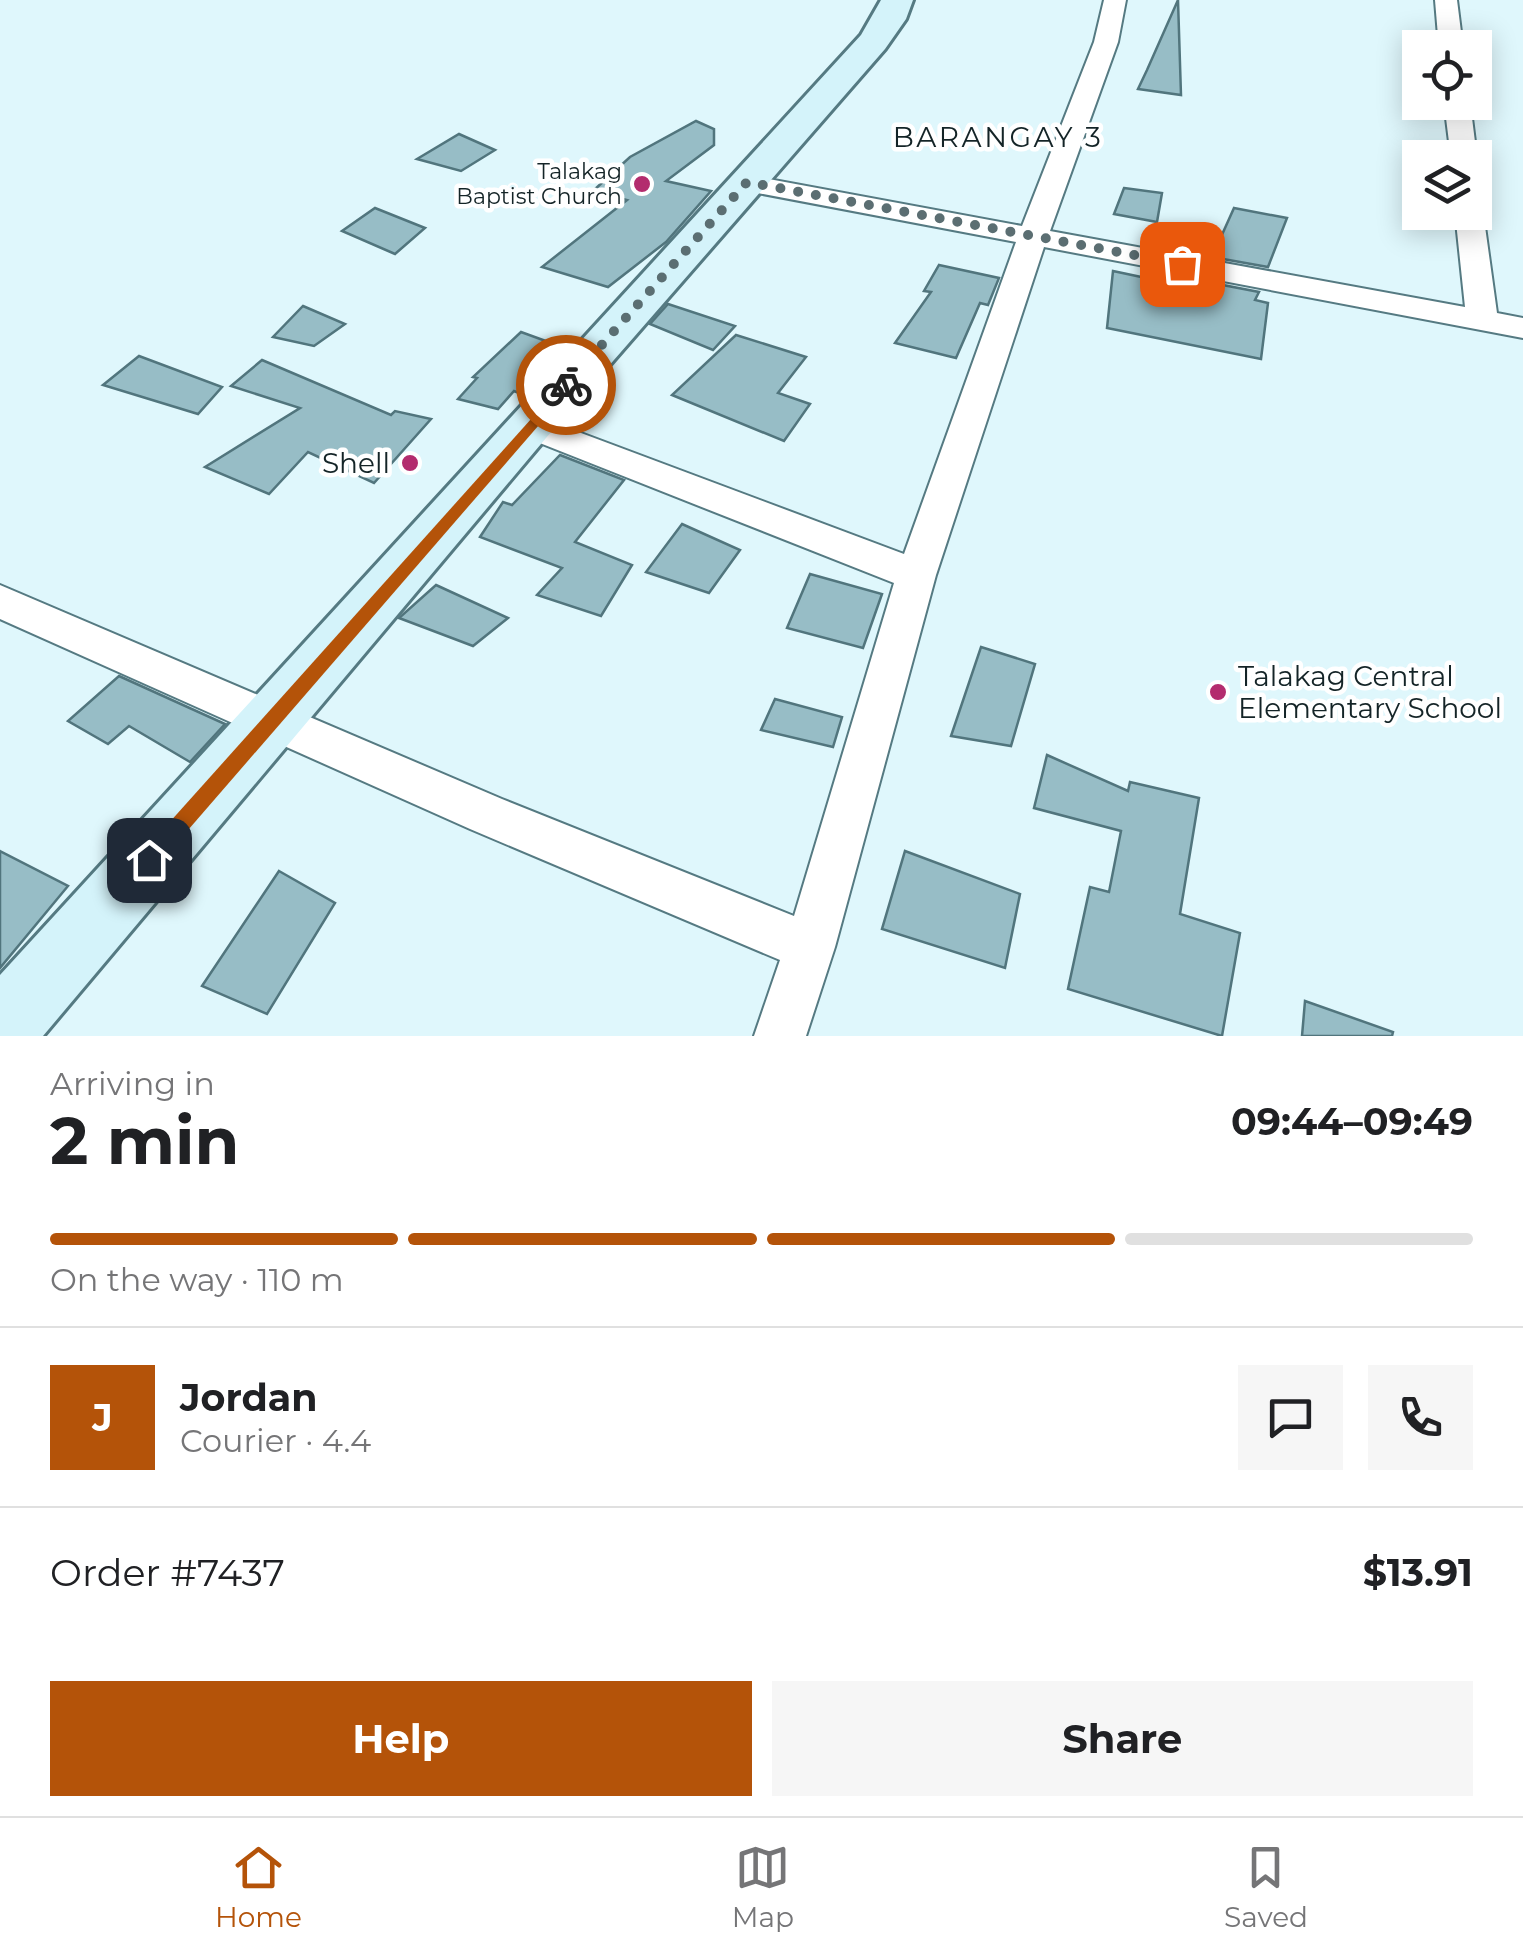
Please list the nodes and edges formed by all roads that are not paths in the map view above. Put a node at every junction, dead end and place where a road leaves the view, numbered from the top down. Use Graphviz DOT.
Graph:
graph roads {
  1 [pos="897,0"];
  2 [pos="1115,0"];
  3 [pos="1446,0"];
  4 [pos="1449,30"];
  5 [pos="747,182"];
  6 [pos="1471,230"];
  7 [pos="1033,236"];
  8 [pos="1482,320"];
  9 [pos="1523,328"];
  10 [pos="529,426"];
  11 [pos="916,574"];
  12 [pos="0,601"];
  13 [pos="273,718"];
  14 [pos="810,947"];
  15 [pos="0,1030"];
  16 [pos="780,1036"];
  1 -- 5 [label="main road"];
  2 -- 7 [label="street"];
  3 -- 4 [label="street"];
  5 -- 7 [label="street"];
  5 -- 10 [label="main road"];
  6 -- 8 [label="street"];
  7 -- 8 [label="street"];
  7 -- 11 [label="street"];
  8 -- 9 [label="street"];
  10 -- 11 [label="street"];
  10 -- 13 [label="main road"];
  11 -- 14 [label="street"];
  12 -- 13 [label="street"];
  13 -- 14 [label="street"];
  13 -- 15 [label="main road"];
  14 -- 16 [label="street"];
}
